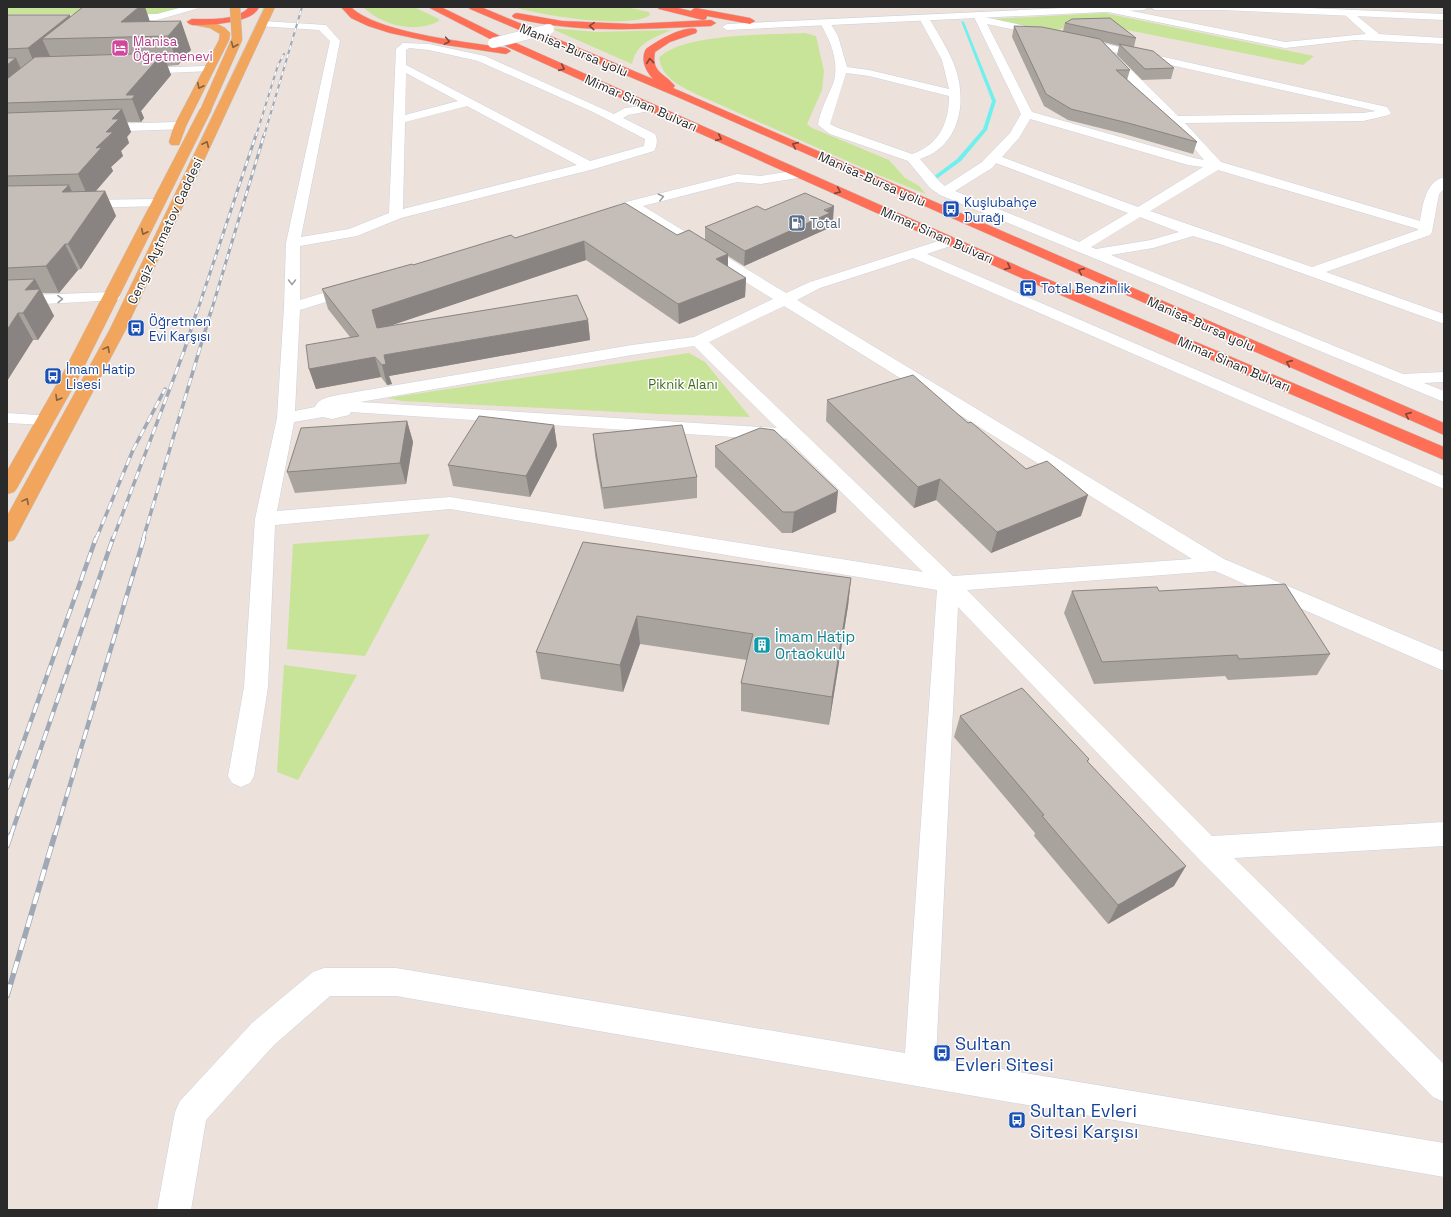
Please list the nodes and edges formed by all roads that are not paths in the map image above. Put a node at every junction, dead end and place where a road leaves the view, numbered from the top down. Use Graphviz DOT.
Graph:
graph roads {
  1 [pos="193,7"];
  2 [pos="235,7"];
  3 [pos="247,7"];
  4 [pos="254,7"];
  5 [pos="270,7"];
  6 [pos="346,7"];
  7 [pos="433,7"];
  8 [pos="474,7"];
  9 [pos="482,7"];
  10 [pos="652,7"];
  11 [pos="657,7"];
  12 [pos="662,7"];
  13 [pos="671,7"];
  14 [pos="1038,7"];
  15 [pos="1130,7"];
  16 [pos="1144,7"];
  17 [pos="1155,7"];
  18 [pos="1288,7"];
  19 [pos="1108,9"];
  20 [pos="1342,10"];
  21 [pos="217,11"];
  22 [pos="980,13"];
  23 [pos="1444,13"];
  24 [pos="1444,17"];
  25 [pos="924,18"];
  26 [pos="750,21"];
  27 [pos="184,22"];
  28 [pos="825,23"];
  29 [pos="263,24"];
  30 [pos="711,24"];
  31 [pos="631,27"];
  32 [pos="695,27"];
  33 [pos="727,27"];
  34 [pos="381,28"];
  35 [pos="434,28"];
  36 [pos="549,28"];
  37 [pos="1056,36"];
  38 [pos="1376,37"];
  39 [pos="1072,40"];
  40 [pos="1444,41"];
  41 [pos="493,43"];
  42 [pos="1102,46"];
  43 [pos="541,58"];
  44 [pos="400,66"];
  45 [pos="208,69"];
  46 [pos="842,69"];
  47 [pos="131,71"];
  48 [pos="955,94"];
  49 [pos="686,97"];
  50 [pos="468,102"];
  51 [pos="617,102"];
  52 [pos="650,108"];
  53 [pos="597,110"];
  54 [pos="1027,114"];
  55 [pos="615,118"];
  56 [pos="399,120"];
  57 [pos="1173,120"];
  58 [pos="180,126"];
  59 [pos="86,129"];
  60 [pos="912,158"];
  61 [pos="994,158"];
  62 [pos="1216,165"];
  63 [pos="589,166"];
  64 [pos="799,174"];
  65 [pos="1444,181"];
  66 [pos="167,184"];
  67 [pos="945,192"];
  68 [pos="158,203"];
  69 [pos="70,204"];
  70 [pos="631,205"];
  71 [pos="1140,211"];
  72 [pos="609,212"];
  73 [pos="396,214"];
  74 [pos="1426,227"];
  75 [pos="1193,232"];
  76 [pos="951,241"];
  77 [pos="293,243"];
  78 [pos="1081,247"];
  79 [pos="913,253"];
  80 [pos="1097,253"];
  81 [pos="1312,272"];
  82 [pos="368,285"];
  83 [pos="112,297"];
  84 [pos="786,298"];
  85 [pos="7,301"];
  86 [pos="292,307"];
  87 [pos="1444,318"];
  88 [pos="698,341"];
  89 [pos="1398,378"];
  90 [pos="1444,378"];
  91 [pos="1444,397"];
  92 [pos="345,404"];
  93 [pos="7,418"];
  94 [pos="286,418"];
  95 [pos="46,420"];
  96 [pos="1444,430"];
  97 [pos="794,435"];
  98 [pos="1444,454"];
  99 [pos="1444,483"];
  100 [pos="7,488"];
  101 [pos="265,518"];
  102 [pos="7,535"];
  103 [pos="1217,564"];
  104 [pos="948,584"];
  105 [pos="1444,662"];
  106 [pos="241,776"];
  107 [pos="1444,834"];
  108 [pos="1206,848"];
  109 [pos="920,1071"];
  110 [pos="1444,1086"];
  111 [pos="1444,1160"];
  112 [pos="174,1210"];
  1 -- 27 [label="street"];
  2 -- 66 [label="main road, Cengiz Aytmatov Caddesi, one-way, bridge"];
  3 -- 21 [label="highway"];
  4 -- 27 [label="highway"];
  5 -- 29 [label="main road, Cengiz Aytmatov Caddesi"];
  6 -- 34 [label="highway"];
  7 -- 43 [label="highway, Mimar Sinan Bulvarı"];
  8 -- 49 [label="highway, Manisa-Bursa yolu"];
  31 -- 9 [label="highway, one-way"];
  10 -- 31 [label="highway"];
  11 -- 32 [label="highway"];
  12 -- 30 [label="highway"];
  13 -- 26 [label="highway"];
  14 -- 22 [label="street"];
  15 -- 16 [label="street"];
  15 -- 19 [label="street"];
  17 -- 20 [label="street"];
  18 -- 20 [label="street"];
  19 -- 22 [label="street"];
  19 -- 38 [label="street"];
  20 -- 23 [label="street"];
  20 -- 24 [label="street"];
  20 -- 38 [label="street"];
  22 -- 25 [label="street"];
  22 -- 26 [label="street"];
  22 -- 37 [label="street"];
  22 -- 54 [label="street"];
  25 -- 28 [label="street"];
  25 -- 48 [label="street"];
  26 -- 30 [label="street"];
  27 -- 45 [label="main road"];
  28 -- 33 [label="street"];
  28 -- 46 [label="street"];
  29 -- 77 [label="street"];
  102 -- 29 [label="main road, Cengiz Aytmatov Caddesi, one-way"];
  30 -- 32 [label="highway"];
  30 -- 33 [label="highway"];
  31 -- 32 [label="highway"];
  32 -- 33 [label="highway"];
  49 -- 32 [label="highway, one-way"];
  34 -- 35 [label="highway"];
  34 -- 43 [label="highway, one-way"];
  36 -- 41 [label="street, bridge"];
  38 -- 40 [label="street"];
  39 -- 42 [label="street"];
  42 -- 57 [label="street"];
  42 -- 57 [label="street"];
  43 -- 51 [label="highway, Mimar Sinan Bulvarı, one-way"];
  44 -- 50 [label="street"];
  44 -- 53 [label="street"];
  44 -- 56 [label="street"];
  45 -- 47 [label="street"];
  45 -- 58 [label="main road, one-way"];
  46 -- 48 [label="street"];
  46 -- 60 [label="street"];
  48 -- 60 [label="street"];
  96 -- 49 [label="highway, Manisa-Bursa yolu, one-way"];
  50 -- 56 [label="street"];
  50 -- 63 [label="street"];
  51 -- 52 [label="highway, Mimar Sinan Bulvarı"];
  51 -- 53 [label="street"];
  52 -- 55 [label="street"];
  52 -- 64 [label="highway, Mimar Sinan Bulvarı, one-way"];
  53 -- 55 [label="street"];
  54 -- 61 [label="street"];
  54 -- 62 [label="street"];
  55 -- 63 [label="street"];
  56 -- 73 [label="street"];
  57 -- 62 [label="street"];
  58 -- 59 [label="street"];
  58 -- 66 [label="main road"];
  60 -- 67 [label="street"];
  61 -- 67 [label="street"];
  61 -- 71 [label="street"];
  62 -- 71 [label="street"];
  62 -- 74 [label="street"];
  63 -- 73 [label="street"];
  70 -- 64 [label="street, one-way"];
  64 -- 76 [label="highway, Mimar Sinan Bulvarı, one-way"];
  65 -- 74 [label="street"];
  66 -- 68 [label="main road, Cengiz Aytmatov Caddesi"];
  67 -- 78 [label="street"];
  68 -- 69 [label="street"];
  68 -- 83 [label="main road, Cengiz Aytmatov Caddesi, one-way"];
  70 -- 72 [label="street"];
  70 -- 84 [label="street"];
  71 -- 75 [label="street"];
  71 -- 78 [label="street"];
  73 -- 77 [label="street"];
  74 -- 81 [label="street"];
  75 -- 80 [label="street"];
  75 -- 81 [label="street"];
  76 -- 79 [label="street"];
  76 -- 98 [label="highway, Mimar Sinan Bulvarı, one-way"];
  77 -- 86 [label="street, one-way"];
  78 -- 80 [label="street"];
  79 -- 84 [label="street"];
  79 -- 99 [label="street"];
  80 -- 89 [label="street"];
  81 -- 87 [label="street"];
  82 -- 86 [label="street"];
  85 -- 83 [label="street, one-way"];
  83 -- 95 [label="main road, Cengiz Aytmatov Caddesi, one-way"];
  84 -- 88 [label="street"];
  84 -- 103 [label="street"];
  86 -- 94 [label="street"];
  88 -- 92 [label="street"];
  88 -- 97 [label="street"];
  89 -- 90 [label="street"];
  89 -- 91 [label="street"];
  92 -- 94 [label="street"];
  92 -- 97 [label="street"];
  93 -- 95 [label="street"];
  94 -- 101 [label="street"];
  95 -- 100 [label="main road, Cengiz Aytmatov Caddesi"];
  97 -- 104 [label="street"];
  101 -- 104 [label="street"];
  101 -- 106 [label="street"];
  103 -- 104 [label="street"];
  103 -- 105 [label="street"];
  104 -- 108 [label="street"];
  104 -- 109 [label="street"];
  107 -- 108 [label="street"];
  108 -- 110 [label="street"];
  109 -- 111 [label="street"];
  109 -- 112 [label="street"];
}
